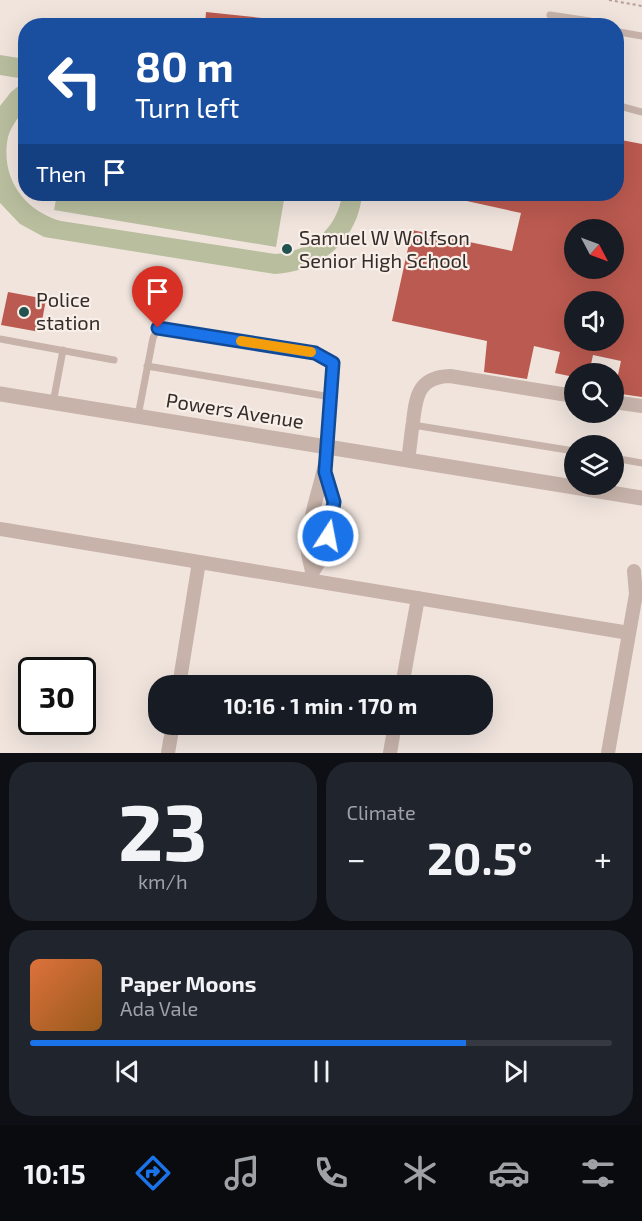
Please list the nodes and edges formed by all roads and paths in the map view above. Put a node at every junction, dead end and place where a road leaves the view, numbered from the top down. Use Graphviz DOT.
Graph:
graph roads {
  1 [pos="609,0"];
  2 [pos="642,6"];
  3 [pos="550,15"];
  4 [pos="570,18"];
  5 [pos="624,34"];
  6 [pos="642,36"];
  7 [pos="624,107"];
  8 [pos="642,112"];
  9 [pos="0,339"];
  10 [pos="63,350"];
  11 [pos="114,360"];
  12 [pos="147,366"];
  13 [pos="0,394"];
  14 [pos="564,394"];
  15 [pos="331,397"];
  16 [pos="53,403"];
  17 [pos="624,403"];
  18 [pos="642,406"];
  19 [pos="138,417"];
  20 [pos="413,425"];
  21 [pos="328,447"];
  22 [pos="564,450"];
  23 [pos="408,460"];
  24 [pos="624,460"];
  25 [pos="642,463"];
  26 [pos="325,472"];
  27 [pos="642,498"];
  28 [pos="0,529"];
  29 [pos="199,562"];
  30 [pos="634,572"];
  31 [pos="311,576"];
  32 [pos="418,598"];
  33 [pos="629,633"];
  34 [pos="181,675"];
  35 [pos="404,675"];
  36 [pos="171,735"];
  37 [pos="393,735"];
  38 [pos="168,753"];
  39 [pos="390,753"];
  40 [pos="608,753"];
  1 -- 2 [label="path"];
  3 -- 4 [label="lane"];
  5 -- 6 [label="lane"];
  7 -- 8 [label="lane"];
  9 -- 10 [label="lane"];
  10 -- 11 [label="lane"];
  10 -- 16 [label="lane"];
  12 -- 15 [label="lane"];
  12 -- 15 [label="lane"];
  12 -- 19 [label="lane"];
  13 -- 16 [label="street, Powers Avenue"];
  14 -- 20 [label="street"];
  15 -- 21 [label="lane"];
  16 -- 19 [label="street, Powers Avenue"];
  17 -- 18 [label="street"];
  19 -- 21 [label="street, Powers Avenue"];
  20 -- 22 [label="lane"];
  20 -- 23 [label="street"];
  21 -- 23 [label="street, Powers Avenue"];
  21 -- 26 [label="street"];
  23 -- 27 [label="street, Powers Avenue"];
  24 -- 25 [label="lane"];
  26 -- 31 [label="street"];
  26 -- 31 [label="street"];
  28 -- 29 [label="street"];
  29 -- 31 [label="street"];
  29 -- 34 [label="street"];
  30 -- 33 [label="street"];
  31 -- 32 [label="street"];
  32 -- 33 [label="street"];
  32 -- 35 [label="street"];
  33 -- 40 [label="street"];
  36 -- 38 [label="street"];
  37 -- 39 [label="street"];
}
